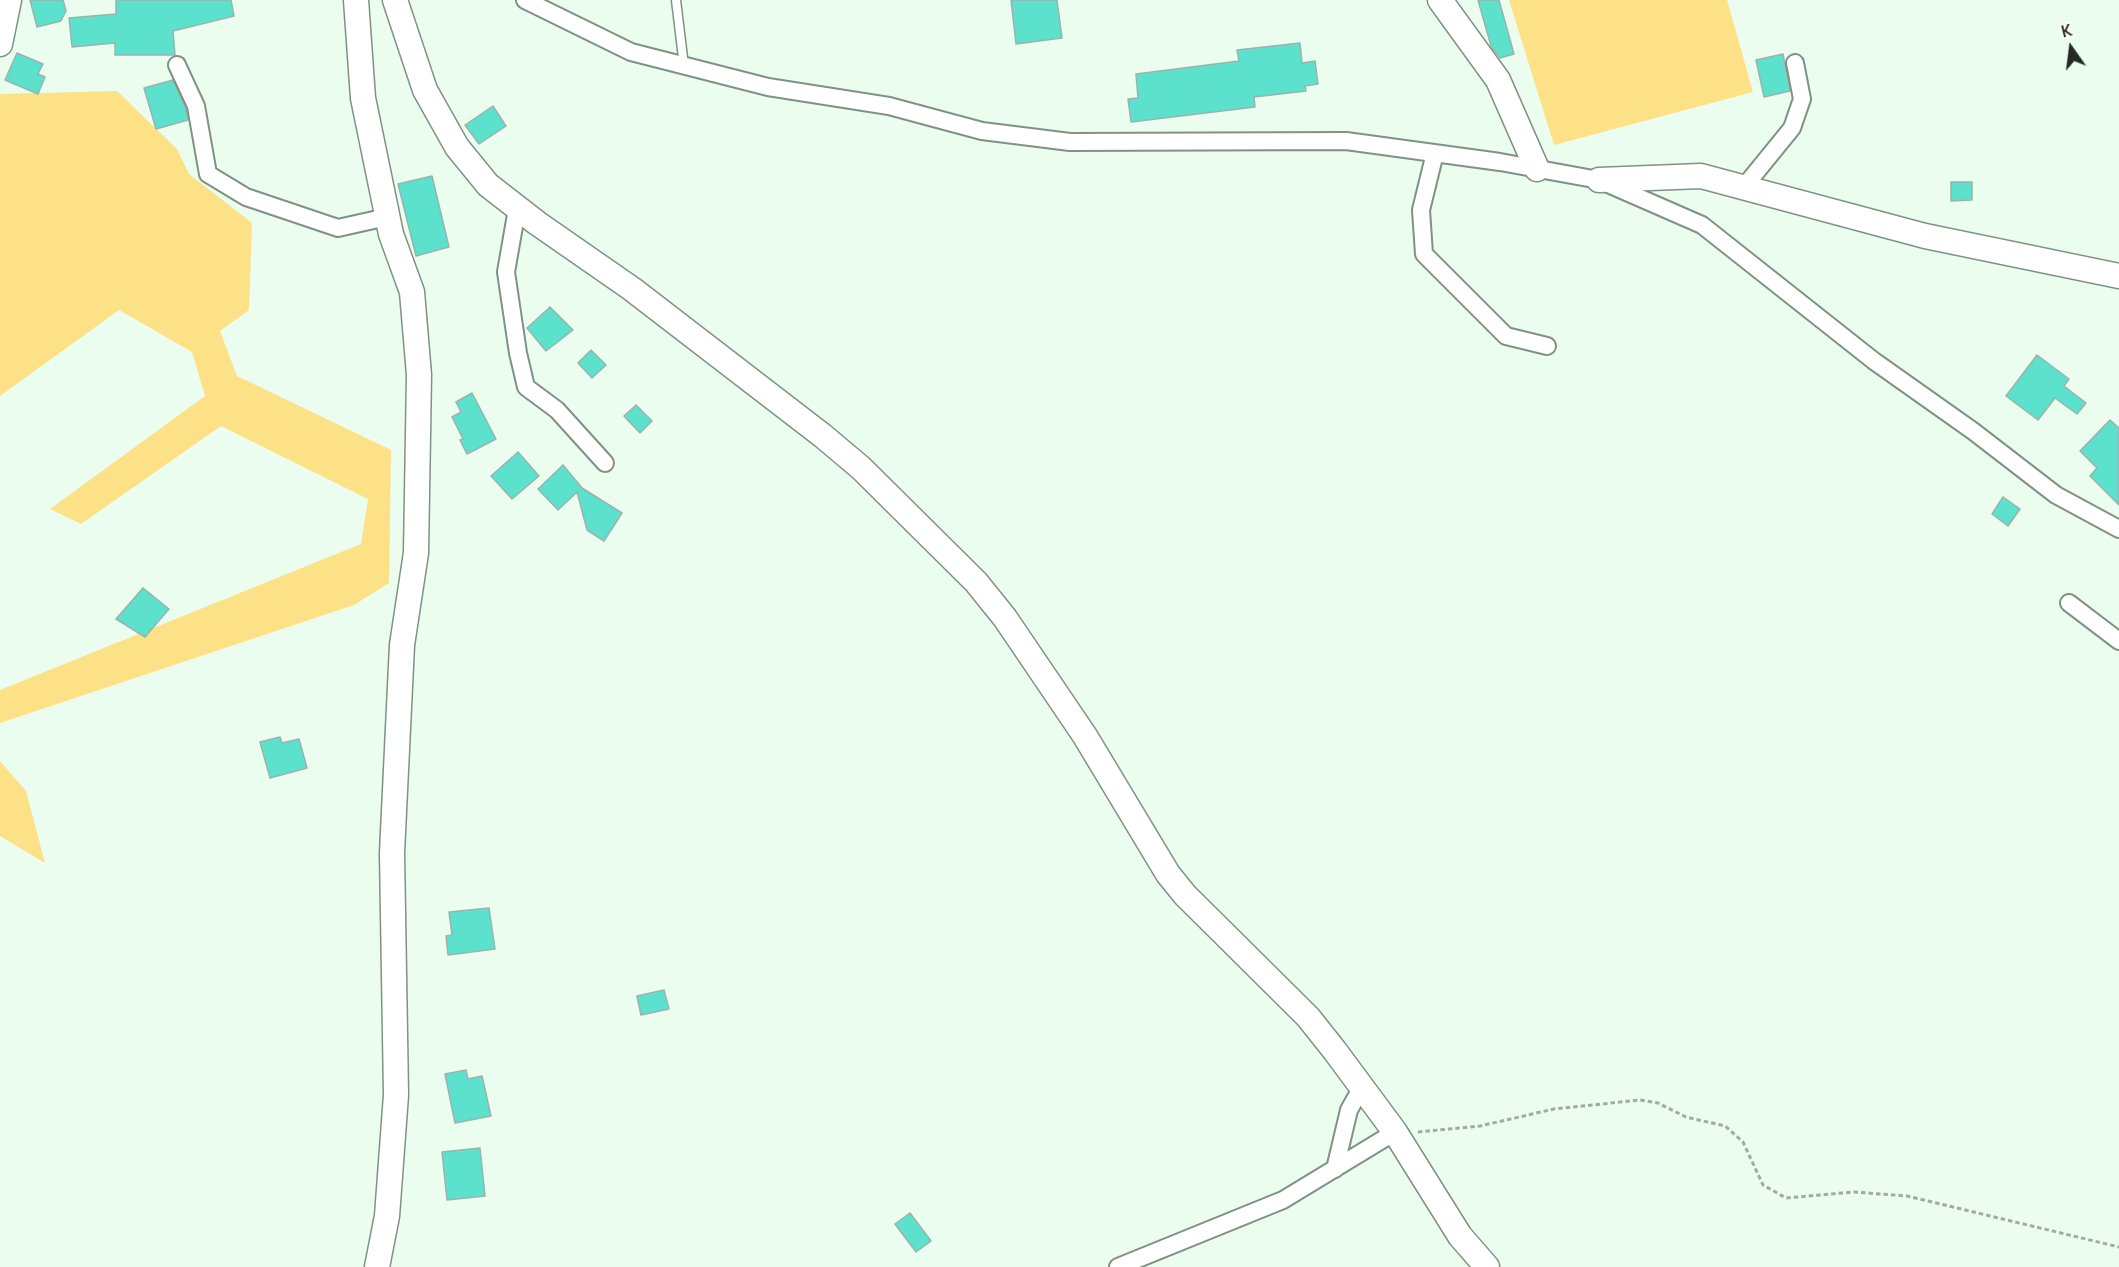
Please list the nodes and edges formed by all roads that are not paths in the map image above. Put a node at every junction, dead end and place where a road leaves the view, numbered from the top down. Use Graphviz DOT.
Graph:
graph roads {
  1 [pos="9,0"];
  2 [pos="356,0"];
  3 [pos="395,0"];
  4 [pos="525,0"];
  5 [pos="676,0"];
  6 [pos="1440,0"];
  7 [pos="0,44"];
  8 [pos="1796,63"];
  9 [pos="177,64"];
  10 [pos="684,66"];
  11 [pos="1435,153"];
  12 [pos="1537,169"];
  13 [pos="1599,180"];
  14 [pos="1744,187"];
  15 [pos="517,209"];
  16 [pos="387,217"];
  17 [pos="2119,276"];
  18 [pos="1547,346"];
  19 [pos="605,463"];
  20 [pos="2119,529"];
  21 [pos="2069,603"];
  22 [pos="2119,641"];
  23 [pos="1362,1087"];
  24 [pos="1395,1132"];
  25 [pos="1335,1169"];
  26 [pos="377,1267"];
  27 [pos="1118,1267"];
  28 [pos="1487,1267"];
  1 -- 7 [label="street"];
  2 -- 16 [label="street"];
  3 -- 15 [label="street"];
  4 -- 10 [label="street"];
  5 -- 10 [label="lane"];
  6 -- 12 [label="street"];
  8 -- 14 [label="street"];
  9 -- 16 [label="street"];
  10 -- 11 [label="street"];
  11 -- 12 [label="street"];
  11 -- 18 [label="street"];
  12 -- 13 [label="street"];
  13 -- 14 [label="street"];
  13 -- 20 [label="street"];
  14 -- 17 [label="street"];
  15 -- 19 [label="street"];
  15 -- 23 [label="street"];
  16 -- 26 [label="street"];
  21 -- 22 [label="street"];
  23 -- 24 [label="street"];
  23 -- 25 [label="street"];
  24 -- 25 [label="street"];
  24 -- 28 [label="street"];
  25 -- 27 [label="street"];
}
